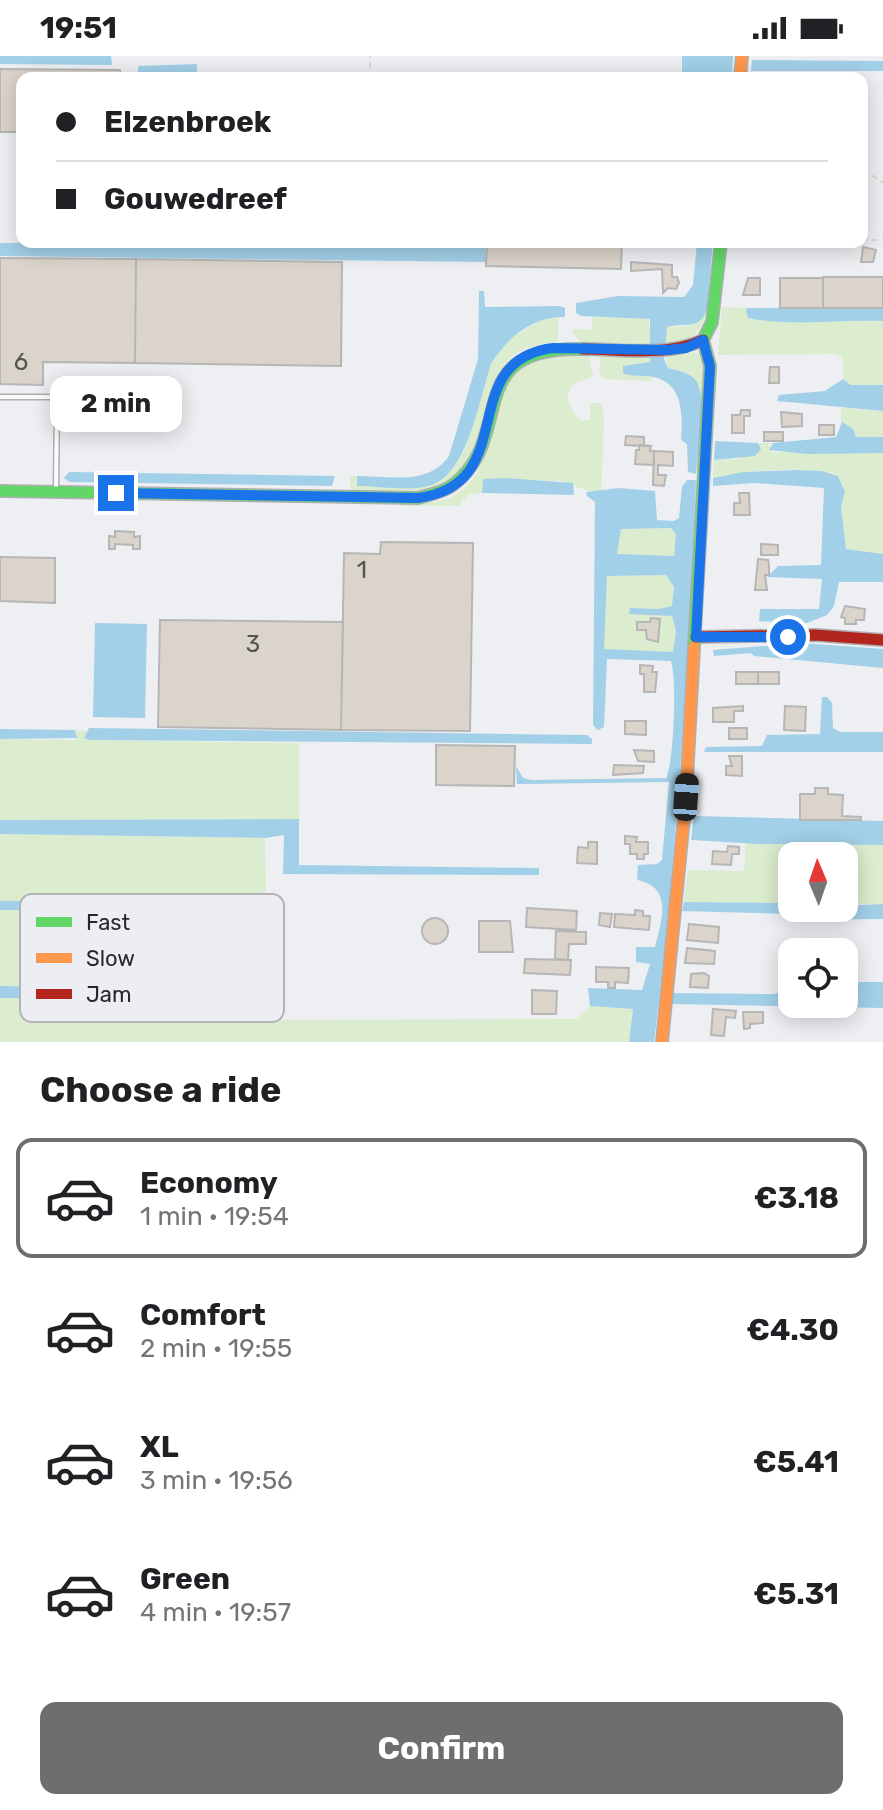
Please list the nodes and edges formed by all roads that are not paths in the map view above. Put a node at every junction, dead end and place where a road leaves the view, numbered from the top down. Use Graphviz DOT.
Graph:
graph roads {
  1 [pos="720,248"];
  2 [pos="703,340"];
  3 [pos="0,397"];
  4 [pos="0,491"];
  5 [pos="56,492"];
  6 [pos="696,637"];
  7 [pos="883,640"];
  8 [pos="662,1042"];
  1 -- 2 [label="street"];
  2 -- 5 [label="street"];
  2 -- 6 [label="street"];
  3 -- 5 [label="lane"];
  4 -- 5 [label="street"];
  6 -- 7 [label="street"];
  6 -- 8 [label="street"];
}
